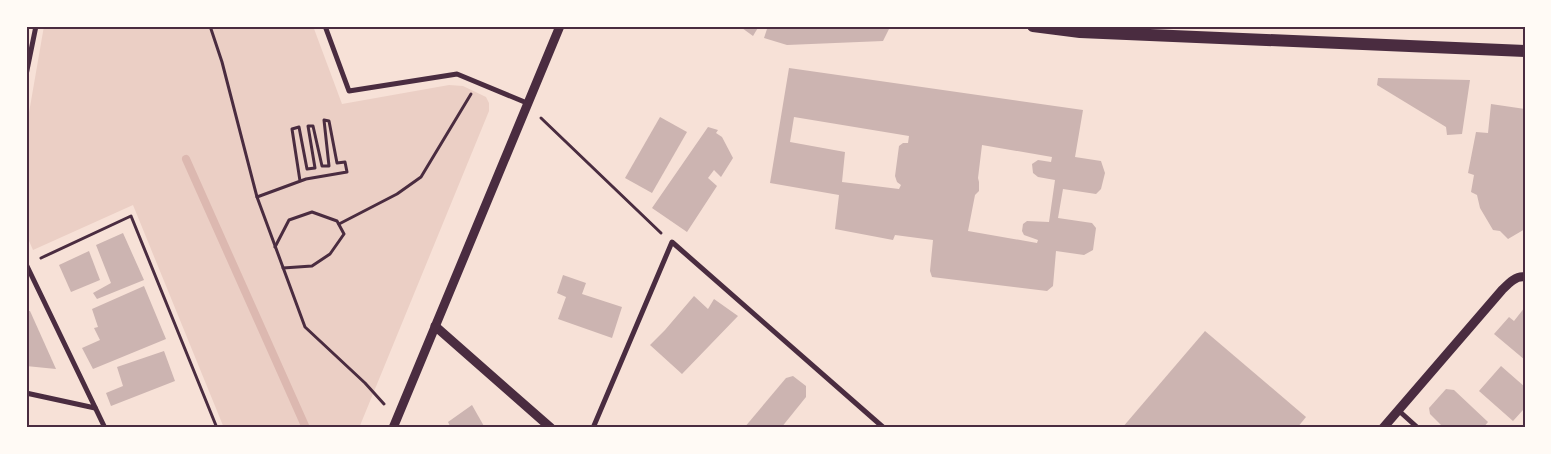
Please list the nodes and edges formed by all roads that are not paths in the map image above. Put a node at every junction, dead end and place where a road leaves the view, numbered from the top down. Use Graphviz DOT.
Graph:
graph roads {
  1 [pos="36,26"];
  2 [pos="324,26"];
  3 [pos="560,26"];
  4 [pos="1033,26"];
  5 [pos="26,34"];
  6 [pos="34,36"];
  7 [pos="1525,51"];
  8 [pos="26,76"];
  9 [pos="527,103"];
  10 [pos="26,264"];
  11 [pos="1524,275"];
  12 [pos="435,326"];
  13 [pos="26,393"];
  14 [pos="95,408"];
  15 [pos="1398,410"];
  16 [pos="105,428"];
  17 [pos="393,428"];
  18 [pos="552,428"];
  19 [pos="593,428"];
  20 [pos="884,428"];
  21 [pos="1382,428"];
  22 [pos="1418,428"];
  1 -- 6 [label="street"];
  2 -- 9 [label="street"];
  3 -- 9 [label="street"];
  4 -- 7 [label="main road"];
  5 -- 6 [label="street"];
  6 -- 8 [label="street"];
  9 -- 12 [label="street"];
  10 -- 14 [label="street"];
  11 -- 15 [label="street"];
  12 -- 17 [label="street"];
  12 -- 18 [label="street"];
  13 -- 14 [label="street"];
  14 -- 16 [label="street"];
  15 -- 21 [label="street"];
  15 -- 22 [label="street"];
  19 -- 20 [label="street"];
}
